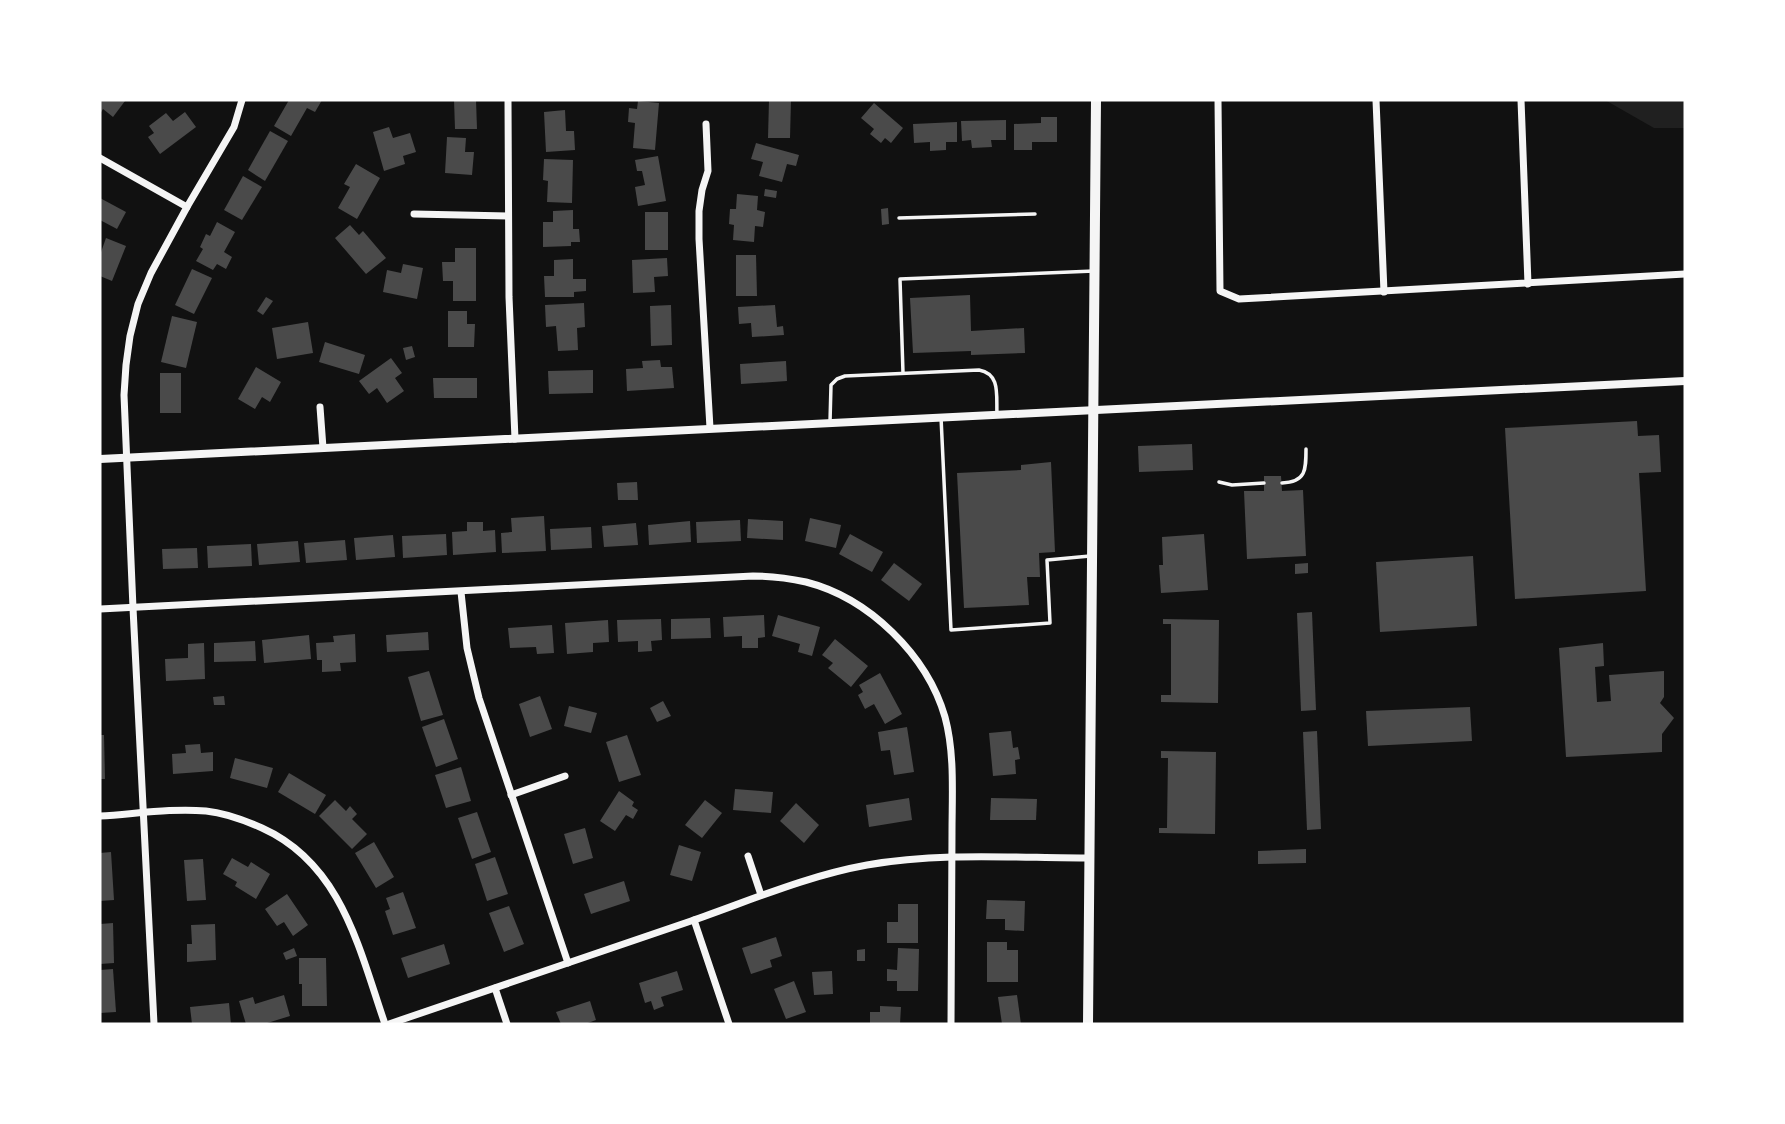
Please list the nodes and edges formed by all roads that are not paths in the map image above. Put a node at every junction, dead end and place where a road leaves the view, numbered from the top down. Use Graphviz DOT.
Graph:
graph roads {
  1 [pos="242,100"];
  2 [pos="508,100"];
  3 [pos="1096,100"];
  4 [pos="1219,100"];
  5 [pos="1376,100"];
  6 [pos="1521,100"];
  7 [pos="706,124"];
  8 [pos="100,158"];
  9 [pos="187,207"];
  10 [pos="414,214"];
  11 [pos="1035,214"];
  12 [pos="508,216"];
  13 [pos="899,218"];
  14 [pos="1094,271"];
  15 [pos="1685,274"];
  16 [pos="1528,284"];
  17 [pos="1384,292"];
  18 [pos="903,373"];
  19 [pos="1685,381"];
  20 [pos="320,407"];
  21 [pos="1093,410"];
  22 [pos="997,414"];
  23 [pos="941,417"];
  24 [pos="830,422"];
  25 [pos="710,428"];
  26 [pos="515,439"];
  27 [pos="323,448"];
  28 [pos="1306,449"];
  29 [pos="127,458"];
  30 [pos="100,459"];
  31 [pos="1219,482"];
  32 [pos="1282,482"];
  33 [pos="1264,484"];
  34 [pos="1092,556"];
  35 [pos="461,592"];
  36 [pos="133,608"];
  37 [pos="100,610"];
  38 [pos="565,776"];
  39 [pos="511,795"];
  40 [pos="143,813"];
  41 [pos="100,816"];
  42 [pos="748,856"];
  43 [pos="952,857"];
  44 [pos="1090,858"];
  45 [pos="761,895"];
  46 [pos="694,920"];
  47 [pos="568,963"];
  48 [pos="495,988"];
  49 [pos="154,1024"];
  50 [pos="387,1024"];
  51 [pos="507,1024"];
  52 [pos="729,1024"];
  53 [pos="951,1024"];
  54 [pos="1088,1024"];
  1 -- 9 [label="street"];
  2 -- 12 [label="street"];
  3 -- 14 [label="main road"];
  4 -- 17 [label="street"];
  5 -- 17 [label="street"];
  6 -- 16 [label="street"];
  7 -- 25 [label="street"];
  8 -- 9 [label="street"];
  9 -- 29 [label="street"];
  10 -- 12 [label="street"];
  11 -- 13 [label="lane"];
  12 -- 26 [label="street"];
  14 -- 18 [label="lane"];
  14 -- 21 [label="main road"];
  15 -- 16 [label="street"];
  16 -- 17 [label="street"];
  18 -- 22 [label="lane"];
  18 -- 24 [label="lane"];
  19 -- 21 [label="street"];
  20 -- 27 [label="street"];
  21 -- 22 [label="street"];
  21 -- 34 [label="main road"];
  22 -- 23 [label="street"];
  23 -- 24 [label="street"];
  23 -- 34 [label="lane"];
  24 -- 25 [label="street"];
  25 -- 26 [label="street"];
  26 -- 27 [label="street"];
  27 -- 29 [label="street"];
  28 -- 32 [label="lane"];
  29 -- 30 [label="street"];
  29 -- 36 [label="street"];
  31 -- 33 [label="lane"];
  34 -- 44 [label="main road"];
  35 -- 36 [label="street"];
  35 -- 39 [label="street"];
  35 -- 43 [label="street"];
  36 -- 37 [label="street"];
  36 -- 40 [label="street"];
  38 -- 39 [label="street"];
  39 -- 47 [label="street"];
  40 -- 41 [label="street"];
  40 -- 49 [label="street"];
  40 -- 50 [label="street"];
  42 -- 45 [label="street"];
  43 -- 44 [label="street"];
  43 -- 45 [label="street"];
  43 -- 53 [label="street"];
  44 -- 54 [label="main road"];
  45 -- 46 [label="street"];
  46 -- 47 [label="street"];
  46 -- 52 [label="street"];
  47 -- 48 [label="street"];
  48 -- 50 [label="street"];
  48 -- 51 [label="street"];
}
